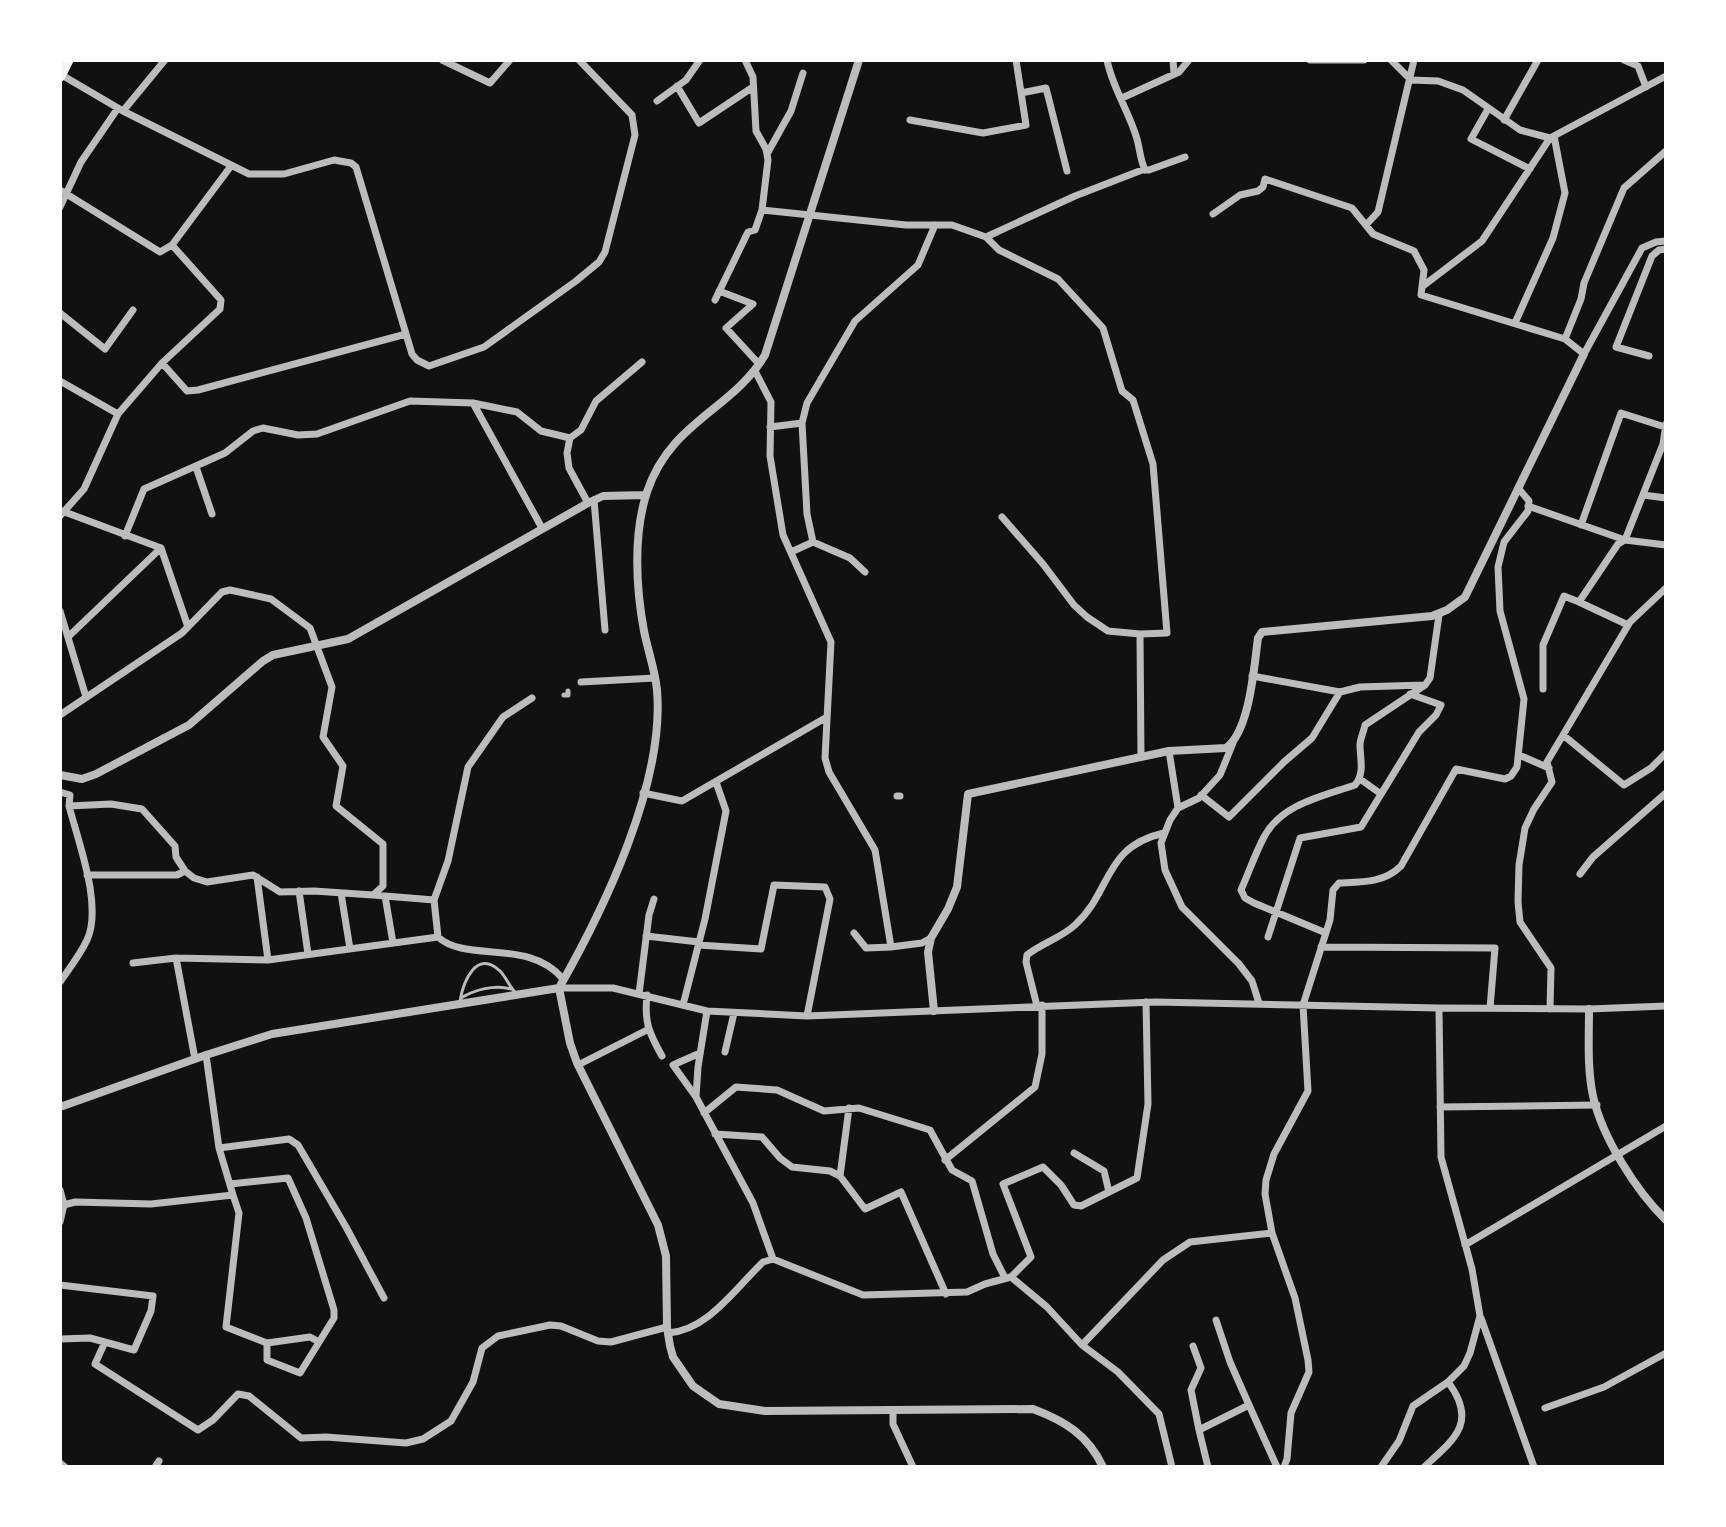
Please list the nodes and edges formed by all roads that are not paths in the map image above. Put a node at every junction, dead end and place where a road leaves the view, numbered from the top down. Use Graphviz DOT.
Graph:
graph roads {
  1 [pos="68,60"];
  2 [pos="165,60"];
  3 [pos="442,60"];
  4 [pos="510,60"];
  5 [pos="579,60"];
  6 [pos="700,60"];
  7 [pos="745,60"];
  8 [pos="859,60"];
  9 [pos="1016,60"];
  10 [pos="1107,60"];
  11 [pos="1173,60"];
  12 [pos="1189,60"];
  13 [pos="1310,60"];
  14 [pos="1364,60"];
  15 [pos="1391,60"];
  16 [pos="1414,60"];
  17 [pos="1537,60"];
  18 [pos="1624,60"];
  19 [pos="803,73"];
  20 [pos="1174,74"];
  21 [pos="60,75"];
  22 [pos="1666,76"];
  23 [pos="1411,80"];
  24 [pos="677,86"];
  25 [pos="753,87"];
  26 [pos="1646,87"];
  27 [pos="1021,93"];
  28 [pos="1122,98"];
  29 [pos="657,101"];
  30 [pos="1488,109"];
  31 [pos="120,110"];
  32 [pos="910,120"];
  33 [pos="1504,120"];
  34 [pos="1552,137"];
  35 [pos="1666,151"];
  36 [pos="767,154"];
  37 [pos="1185,157"];
  38 [pos="231,166"];
  39 [pos="1530,169"];
  40 [pos="1145,170"];
  41 [pos="1067,171"];
  42 [pos="63,192"];
  43 [pos="60,207"];
  44 [pos="762,210"];
  45 [pos="1213,214"];
  46 [pos="809,216"];
  47 [pos="935,225"];
  48 [pos="1366,225"];
  49 [pos="986,237"];
  50 [pos="1666,241"];
  51 [pos="172,245"];
  52 [pos="1666,249"];
  53 [pos="1423,286"];
  54 [pos="719,291"];
  55 [pos="715,300"];
  56 [pos="133,310"];
  57 [pos="60,313"];
  58 [pos="1515,323"];
  59 [pos="406,334"];
  60 [pos="1565,339"];
  61 [pos="1584,354"];
  62 [pos="1649,356"];
  63 [pos="642,362"];
  64 [pos="162,363"];
  65 [pos="757,368"];
  66 [pos="60,381"];
  67 [pos="473,403"];
  68 [pos="118,414"];
  69 [pos="802,423"];
  70 [pos="770,427"];
  71 [pos="1666,428"];
  72 [pos="570,438"];
  73 [pos="196,467"];
  74 [pos="1518,488"];
  75 [pos="646,495"];
  76 [pos="1643,495"];
  77 [pos="1666,498"];
  78 [pos="591,502"];
  79 [pos="1528,506"];
  80 [pos="61,513"];
  81 [pos="212,514"];
  82 [pos="1002,517"];
  83 [pos="1581,525"];
  84 [pos="542,528"];
  85 [pos="125,536"];
  86 [pos="1625,540"];
  87 [pos="813,542"];
  88 [pos="1666,545"];
  89 [pos="161,548"];
  90 [pos="791,552"];
  91 [pos="865,572"];
  92 [pos="1666,588"];
  93 [pos="1579,602"];
  94 [pos="60,611"];
  95 [pos="1439,615"];
  96 [pos="1628,625"];
  97 [pos="188,627"];
  98 [pos="605,630"];
  99 [pos="1140,634"];
  100 [pos="68,637"];
  101 [pos="317,646"];
  102 [pos="1252,676"];
  103 [pos="655,678"];
  104 [pos="581,682"];
  105 [pos="1425,685"];
  106 [pos="1543,689"];
  107 [pos="1340,692"];
  108 [pos="1410,694"];
  109 [pos="86,697"];
  110 [pos="532,698"];
  111 [pos="60,715"];
  112 [pos="827,717"];
  113 [pos="1563,735"];
  114 [pos="1233,743"];
  115 [pos="1169,751"];
  116 [pos="1666,753"];
  117 [pos="1519,755"];
  118 [pos="1141,757"];
  119 [pos="1549,768"];
  120 [pos="60,775"];
  121 [pos="1360,779"];
  122 [pos="716,782"];
  123 [pos="60,792"];
  124 [pos="643,793"];
  125 [pos="1666,793"];
  126 [pos="1381,794"];
  127 [pos="1201,795"];
  128 [pos="69,806"];
  129 [pos="1178,808"];
  130 [pos="1164,833"];
  131 [pos="185,871"];
  132 [pos="1580,874"];
  133 [pos="87,875"];
  134 [pos="257,877"];
  135 [pos="299,891"];
  136 [pos="341,893"];
  137 [pos="373,895"];
  138 [pos="385,896"];
  139 [pos="654,899"];
  140 [pos="434,900"];
  141 [pos="1277,912"];
  142 [pos="854,933"];
  143 [pos="1326,933"];
  144 [pos="646,936"];
  145 [pos="438,937"];
  146 [pos="1268,937"];
  147 [pos="931,938"];
  148 [pos="393,943"];
  149 [pos="698,944"];
  150 [pos="891,947"];
  151 [pos="1321,947"];
  152 [pos="350,949"];
  153 [pos="308,954"];
  154 [pos="176,958"];
  155 [pos="268,960"];
  156 [pos="133,963"];
  157 [pos="60,982"];
  158 [pos="561,984"];
  159 [pos="515,992"];
  160 [pos="643,995"];
  161 [pos="460,1001"];
  162 [pos="1146,1002"];
  163 [pos="1259,1003"];
  164 [pos="683,1005"];
  165 [pos="1303,1005"];
  166 [pos="1039,1006"];
  167 [pos="1666,1006"];
  168 [pos="1439,1008"];
  169 [pos="1490,1008"];
  170 [pos="1550,1009"];
  171 [pos="1589,1009"];
  172 [pos="707,1011"];
  173 [pos="934,1011"];
  174 [pos="734,1013"];
  175 [pos="807,1016"];
  176 [pos="649,1029"];
  177 [pos="725,1052"];
  178 [pos="700,1053"];
  179 [pos="206,1055"];
  180 [pos="662,1056"];
  181 [pos="195,1059"];
  182 [pos="578,1065"];
  183 [pos="696,1097"];
  184 [pos="1597,1105"];
  185 [pos="60,1107"];
  186 [pos="1440,1107"];
  187 [pos="849,1108"];
  188 [pos="704,1113"];
  189 [pos="1666,1126"];
  190 [pos="715,1134"];
  191 [pos="219,1148"];
  192 [pos="1074,1153"];
  193 [pos="1617,1155"];
  194 [pos="945,1160"];
  195 [pos="840,1176"];
  196 [pos="230,1184"];
  197 [pos="60,1190"];
  198 [pos="1109,1192"];
  199 [pos="233,1195"];
  200 [pos="62,1206"];
  201 [pos="1666,1220"];
  202 [pos="60,1222"];
  203 [pos="1272,1233"];
  204 [pos="1465,1245"];
  205 [pos="773,1259"];
  206 [pos="1008,1278"];
  207 [pos="60,1285"];
  208 [pos="946,1294"];
  209 [pos="384,1298"];
  210 [pos="1480,1316"];
  211 [pos="1216,1320"];
  212 [pos="667,1330"];
  213 [pos="60,1339"];
  214 [pos="105,1342"];
  215 [pos="319,1342"];
  216 [pos="267,1343"];
  217 [pos="1082,1345"];
  218 [pos="1193,1346"];
  219 [pos="1666,1353"];
  220 [pos="1448,1382"];
  221 [pos="1249,1405"];
  222 [pos="1545,1408"];
  223 [pos="893,1410"];
  224 [pos="1199,1430"];
  225 [pos="60,1463"];
  226 [pos="65,1467"];
  227 [pos="913,1467"];
  228 [pos="1103,1467"];
  229 [pos="1172,1467"];
  230 [pos="1208,1467"];
  231 [pos="1277,1467"];
  232 [pos="1284,1467"];
  233 [pos="1381,1467"];
  234 [pos="1424,1467"];
  235 [pos="1534,1467"];
  1 -- 21 [label="main road"];
  2 -- 31 [label="street"];
  3 -- 4 [label="street"];
  5 -- 59 [label="street"];
  6 -- 24 [label="street"];
  7 -- 25 [label="street"];
  8 -- 46 [label="street"];
  9 -- 27 [label="street"];
  10 -- 28 [label="street"];
  11 -- 20 [label="street"];
  12 -- 20 [label="street"];
  13 -- 14 [label="street"];
  15 -- 23 [label="street"];
  16 -- 23 [label="street"];
  17 -- 33 [label="street"];
  18 -- 26 [label="street"];
  19 -- 36 [label="street"];
  20 -- 28 [label="street"];
  21 -- 31 [label="street"];
  22 -- 26 [label="street"];
  23 -- 30 [label="street"];
  23 -- 48 [label="street"];
  24 -- 25 [label="street"];
  24 -- 29 [label="street"];
  25 -- 36 [label="street"];
  26 -- 34 [label="street"];
  27 -- 32 [label="street"];
  27 -- 41 [label="street"];
  28 -- 40 [label="street"];
  30 -- 33 [label="street"];
  30 -- 39 [label="street"];
  31 -- 38 [label="street"];
  31 -- 42 [label="street"];
  33 -- 34 [label="street"];
  34 -- 39 [label="street"];
  34 -- 58 [label="street"];
  35 -- 60 [label="street"];
  36 -- 44 [label="street"];
  37 -- 40 [label="street"];
  38 -- 51 [label="street"];
  38 -- 59 [label="street"];
  39 -- 53 [label="street"];
  40 -- 49 [label="street"];
  42 -- 43 [label="street"];
  42 -- 51 [label="street"];
  44 -- 46 [label="street"];
  44 -- 54 [label="street"];
  45 -- 48 [label="street"];
  46 -- 47 [label="street"];
  46 -- 65 [label="street"];
  47 -- 49 [label="street"];
  47 -- 69 [label="street"];
  48 -- 53 [label="street"];
  49 -- 99 [label="street"];
  50 -- 61 [label="street"];
  51 -- 64 [label="street"];
  52 -- 62 [label="street"];
  53 -- 58 [label="street"];
  54 -- 55 [label="street"];
  54 -- 65 [label="street"];
  56 -- 57 [label="street"];
  58 -- 60 [label="street"];
  59 -- 64 [label="street"];
  60 -- 61 [label="street"];
  61 -- 74 [label="street"];
  63 -- 72 [label="street"];
  64 -- 68 [label="street"];
  65 -- 70 [label="street"];
  65 -- 75 [label="street"];
  66 -- 68 [label="street"];
  67 -- 72 [label="street"];
  67 -- 73 [label="street"];
  67 -- 84 [label="street"];
  68 -- 80 [label="street"];
  69 -- 70 [label="street"];
  69 -- 87 [label="street"];
  70 -- 90 [label="street"];
  71 -- 76 [label="street"];
  71 -- 83 [label="street"];
  72 -- 78 [label="street"];
  73 -- 81 [label="street"];
  73 -- 85 [label="street"];
  74 -- 79 [label="street"];
  74 -- 95 [label="street"];
  75 -- 78 [label="street"];
  75 -- 103 [label="street"];
  76 -- 77 [label="street"];
  76 -- 86 [label="street"];
  78 -- 84 [label="street"];
  78 -- 98 [label="street"];
  79 -- 83 [label="street"];
  79 -- 117 [label="street"];
  80 -- 85 [label="street"];
  82 -- 99 [label="street"];
  83 -- 86 [label="street"];
  84 -- 101 [label="street"];
  85 -- 89 [label="street"];
  86 -- 88 [label="street"];
  86 -- 93 [label="street"];
  87 -- 90 [label="street"];
  87 -- 91 [label="street"];
  89 -- 97 [label="street"];
  89 -- 100 [label="street"];
  90 -- 112 [label="street"];
  92 -- 96 [label="street"];
  93 -- 96 [label="street"];
  93 -- 106 [label="street"];
  94 -- 100 [label="street"];
  95 -- 102 [label="street"];
  95 -- 105 [label="street"];
  96 -- 113 [label="street"];
  97 -- 101 [label="street"];
  97 -- 109 [label="street"];
  99 -- 118 [label="street"];
  100 -- 109 [label="street"];
  101 -- 120 [label="street"];
  101 -- 137 [label="street"];
  102 -- 107 [label="street"];
  102 -- 114 [label="street"];
  103 -- 104 [label="street"];
  103 -- 124 [label="street"];
  105 -- 107 [label="street"];
  105 -- 108 [label="street"];
  107 -- 127 [label="street"];
  108 -- 121 [label="street"];
  108 -- 126 [label="street"];
  109 -- 111 [label="street"];
  110 -- 140 [label="street"];
  112 -- 122 [label="street"];
  112 -- 150 [label="street"];
  113 -- 116 [label="street"];
  113 -- 119 [label="street"];
  114 -- 115 [label="street"];
  114 -- 127 [label="street"];
  115 -- 118 [label="street"];
  115 -- 129 [label="street"];
  117 -- 119 [label="street"];
  117 -- 143 [label="street"];
  118 -- 147 [label="street"];
  119 -- 170 [label="street"];
  121 -- 126 [label="street"];
  121 -- 141 [label="street"];
  122 -- 124 [label="street"];
  122 -- 149 [label="street"];
  123 -- 128 [label="street"];
  124 -- 158 [label="street"];
  125 -- 132 [label="street"];
  126 -- 141 [label="street"];
  127 -- 129 [label="street"];
  128 -- 131 [label="street"];
  128 -- 133 [label="street"];
  129 -- 130 [label="street"];
  130 -- 163 [label="street"];
  130 -- 166 [label="street"];
  131 -- 133 [label="street"];
  131 -- 134 [label="street"];
  133 -- 157 [label="street"];
  134 -- 135 [label="street"];
  134 -- 155 [label="street"];
  135 -- 136 [label="street"];
  135 -- 153 [label="street"];
  136 -- 137 [label="street"];
  136 -- 152 [label="street"];
  137 -- 138 [label="street"];
  138 -- 140 [label="street"];
  138 -- 148 [label="street"];
  139 -- 144 [label="street"];
  140 -- 145 [label="street"];
  141 -- 143 [label="street"];
  141 -- 146 [label="street"];
  142 -- 150 [label="street"];
  143 -- 151 [label="street"];
  144 -- 149 [label="street"];
  144 -- 160 [label="street"];
  145 -- 148 [label="street"];
  145 -- 158 [label="street"];
  147 -- 150 [label="street"];
  147 -- 173 [label="street"];
  148 -- 152 [label="street"];
  149 -- 164 [label="street"];
  149 -- 175 [label="street"];
  151 -- 165 [label="street"];
  151 -- 169 [label="street"];
  152 -- 153 [label="street"];
  153 -- 155 [label="street"];
  154 -- 155 [label="street"];
  154 -- 156 [label="street"];
  154 -- 181 [label="street"];
  158 -- 159 [label="street"];
  158 -- 160 [label="street"];
  158 -- 182 [label="street"];
  159 -- 161 [label="street"];
  159 -- 161 [label="lane"];
  160 -- 164 [label="street"];
  160 -- 176 [label="street"];
  161 -- 179 [label="street"];
  162 -- 163 [label="street"];
  162 -- 166 [label="street"];
  162 -- 198 [label="street"];
  163 -- 165 [label="street"];
  164 -- 172 [label="street"];
  165 -- 168 [label="street"];
  165 -- 203 [label="street"];
  166 -- 173 [label="street"];
  166 -- 194 [label="street"];
  167 -- 171 [label="street"];
  168 -- 169 [label="street"];
  168 -- 186 [label="street"];
  169 -- 170 [label="street"];
  170 -- 171 [label="street"];
  171 -- 184 [label="street"];
  172 -- 174 [label="street"];
  172 -- 178 [label="street"];
  173 -- 175 [label="street"];
  174 -- 175 [label="street"];
  174 -- 177 [label="street"];
  176 -- 180 [label="street"];
  176 -- 182 [label="street"];
  178 -- 183 [label="street"];
  178 -- 183 [label="street"];
  179 -- 181 [label="street"];
  179 -- 191 [label="street"];
  181 -- 185 [label="street"];
  182 -- 212 [label="street"];
  183 -- 188 [label="street"];
  184 -- 186 [label="street"];
  184 -- 193 [label="street"];
  186 -- 204 [label="street"];
  187 -- 188 [label="street"];
  187 -- 194 [label="street"];
  187 -- 195 [label="street"];
  188 -- 190 [label="street"];
  189 -- 193 [label="street"];
  190 -- 195 [label="street"];
  190 -- 205 [label="street"];
  191 -- 196 [label="street"];
  191 -- 209 [label="street"];
  192 -- 198 [label="street"];
  193 -- 201 [label="street"];
  193 -- 204 [label="street"];
  194 -- 206 [label="street"];
  195 -- 208 [label="street"];
  196 -- 199 [label="street"];
  196 -- 215 [label="street"];
  197 -- 200 [label="street"];
  198 -- 206 [label="street"];
  199 -- 200 [label="street"];
  199 -- 216 [label="street"];
  200 -- 202 [label="street"];
  203 -- 217 [label="street"];
  203 -- 232 [label="street"];
  204 -- 210 [label="street"];
  205 -- 208 [label="street"];
  205 -- 212 [label="street"];
  206 -- 208 [label="street"];
  206 -- 217 [label="street"];
  207 -- 214 [label="street"];
  210 -- 220 [label="street"];
  210 -- 235 [label="street"];
  211 -- 221 [label="street"];
  212 -- 214 [label="street"];
  212 -- 223 [label="street"];
  213 -- 214 [label="street"];
  215 -- 216 [label="street"];
  215 -- 216 [label="street"];
  217 -- 229 [label="street"];
  218 -- 224 [label="street"];
  219 -- 222 [label="street"];
  220 -- 233 [label="street"];
  220 -- 234 [label="street"];
  221 -- 224 [label="street"];
  221 -- 231 [label="street"];
  223 -- 227 [label="street"];
  223 -- 228 [label="street"];
  224 -- 230 [label="street"];
  225 -- 226 [label="street"];
}
